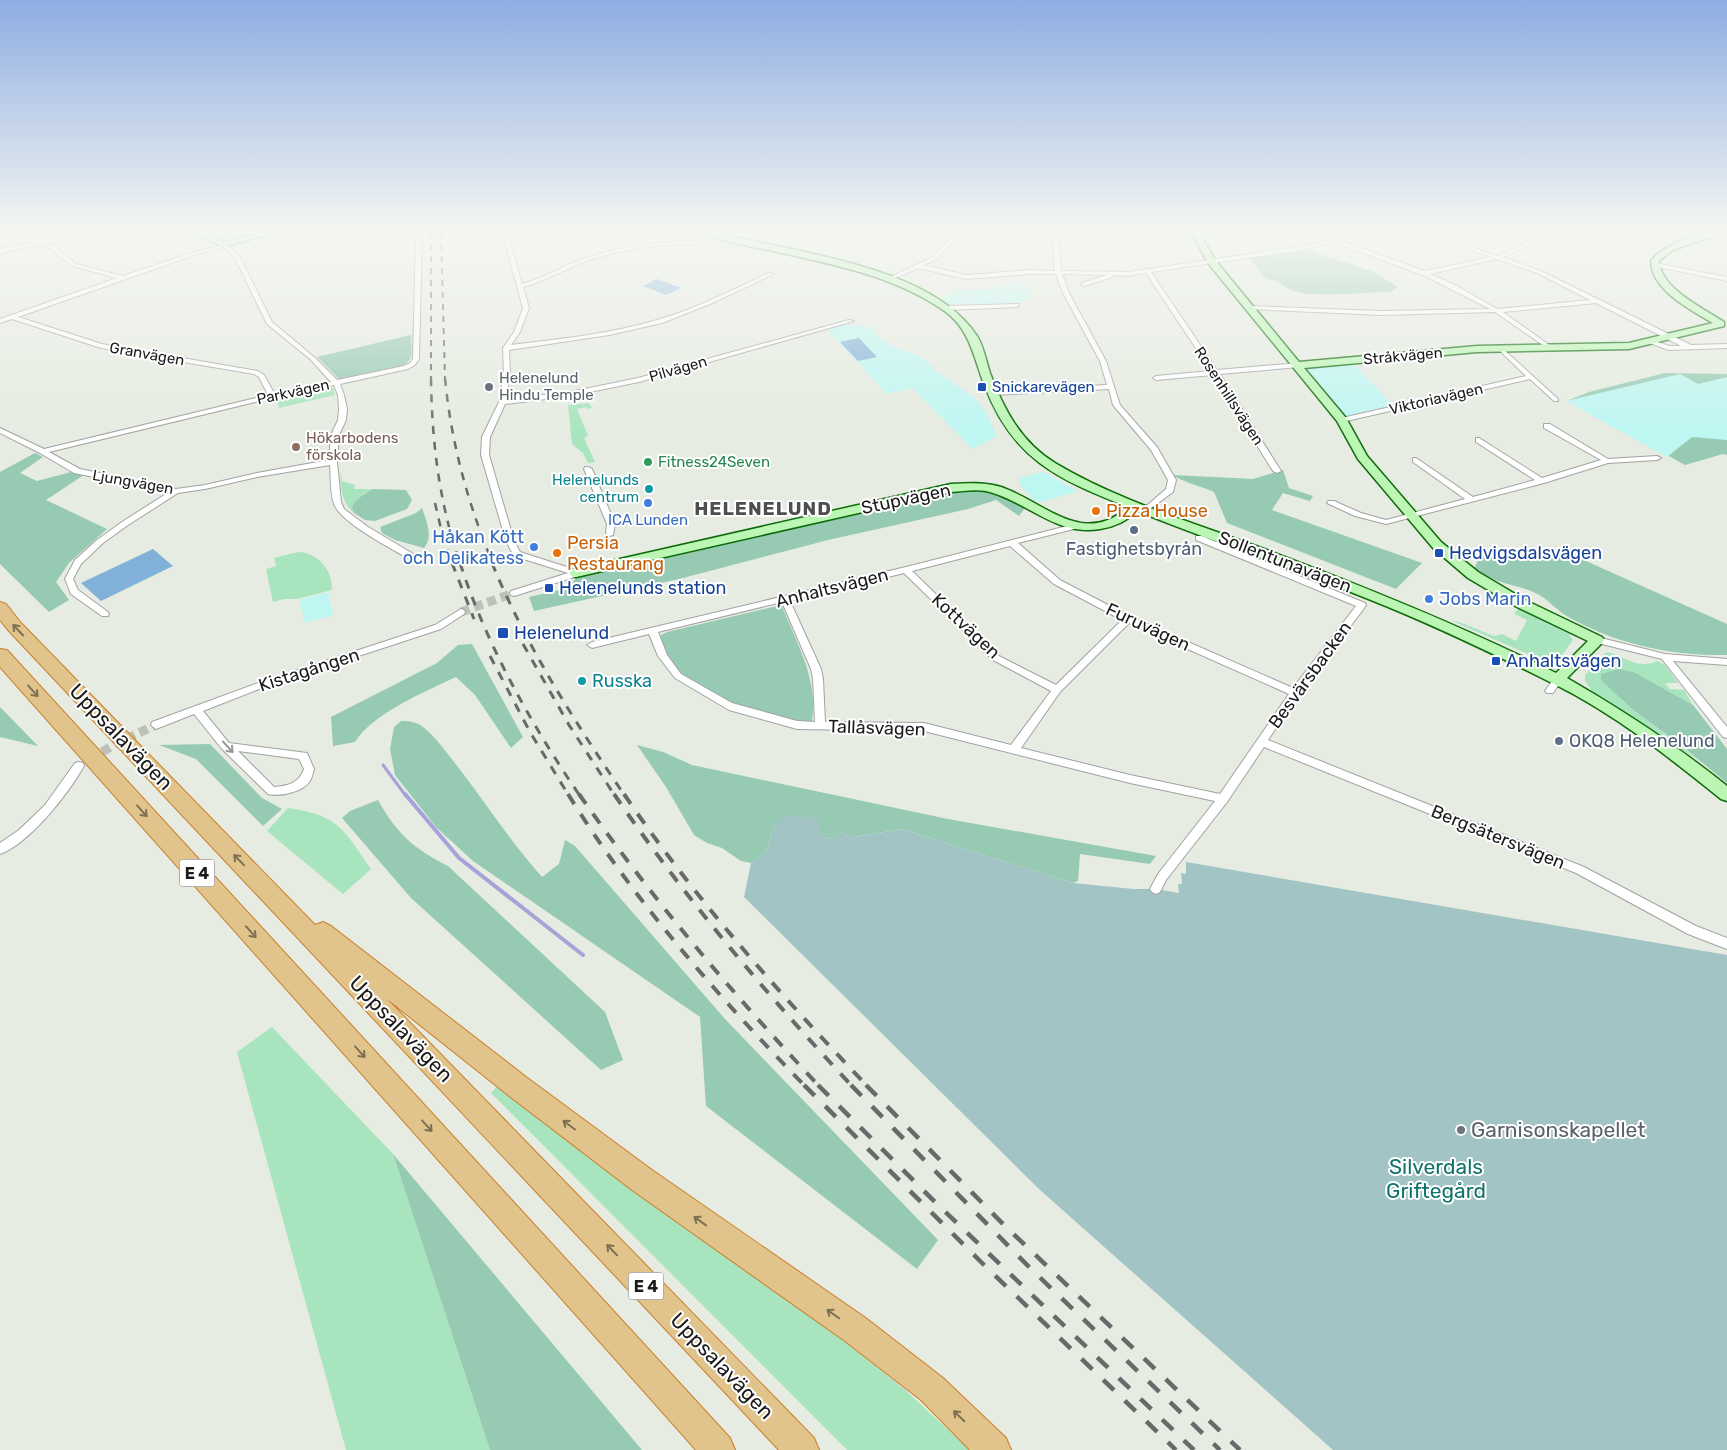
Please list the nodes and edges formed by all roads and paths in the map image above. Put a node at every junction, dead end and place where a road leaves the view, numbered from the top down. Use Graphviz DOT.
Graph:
graph roads {
  1 [pos="61,300"];
  2 [pos="258,300"];
  3 [pos="417,300"];
  4 [pos="524,300"];
  5 [pos="716,300"];
  6 [pos="933,300"];
  7 [pos="1070,300"];
  8 [pos="1166,300"];
  9 [pos="1244,300"];
  10 [pos="1476,300"];
  11 [pos="1684,300"];
  12 [pos="1597,301"];
  13 [pos="1017,304"];
  14 [pos="947,308"];
  15 [pos="1251,308"];
  16 [pos="1497,311"];
  17 [pos="12,317"];
  18 [pos="0,321"];
  19 [pos="851,321"];
  20 [pos="1724,327"];
  21 [pos="1670,338"];
  22 [pos="1651,342"];
  23 [pos="1727,346"];
  24 [pos="506,348"];
  25 [pos="1550,348"];
  26 [pos="1691,348"];
  27 [pos="1502,350"];
  28 [pos="1298,365"];
  29 [pos="1216,374"];
  30 [pos="1530,377"];
  31 [pos="1156,378"];
  32 [pos="336,383"];
  33 [pos="1110,387"];
  34 [pos="993,394"];
  35 [pos="272,396"];
  36 [pos="1556,400"];
  37 [pos="502,402"];
  38 [pos="1342,420"];
  39 [pos="1547,426"];
  40 [pos="0,430"];
  41 [pos="1479,440"];
  42 [pos="43,450"];
  43 [pos="1657,458"];
  44 [pos="1416,460"];
  45 [pos="1607,461"];
  46 [pos="333,462"];
  47 [pos="588,469"];
  48 [pos="1278,471"];
  49 [pos="1541,481"];
  50 [pos="176,491"];
  51 [pos="1471,499"];
  52 [pos="1331,503"];
  53 [pos="1141,507"];
  54 [pos="1410,515"];
  55 [pos="1071,527"];
  56 [pos="610,533"];
  57 [pos="1199,538"];
  58 [pos="1012,543"];
  59 [pos="412,557"];
  60 [pos="906,570"];
  61 [pos="576,574"];
  62 [pos="514,593"];
  63 [pos="785,599"];
  64 [pos="0,608"];
  65 [pos="460,612"];
  66 [pos="105,614"];
  67 [pos="1128,619"];
  68 [pos="652,630"];
  69 [pos="1597,640"];
  70 [pos="592,645"];
  71 [pos="0,655"];
  72 [pos="1665,657"];
  73 [pos="1727,662"];
  74 [pos="1553,685"];
  75 [pos="1057,690"];
  76 [pos="1295,693"];
  77 [pos="196,710"];
  78 [pos="156,725"];
  79 [pos="820,725"];
  80 [pos="1727,734"];
  81 [pos="1263,742"];
  82 [pos="226,746"];
  83 [pos="1014,749"];
  84 [pos="78,766"];
  85 [pos="1727,795"];
  86 [pos="1223,799"];
  87 [pos="0,849"];
  88 [pos="1156,889"];
  89 [pos="273,896"];
  90 [pos="1727,944"];
  91 [pos="531,1242"];
  92 [pos="700,1450"];
  93 [pos="718,1450"];
  94 [pos="802,1450"];
  95 [pos="994,1450"];
  1 -- 17 [label="street"];
  2 -- 32 [label="street"];
  3 -- 32 [label="street, Parkvägen"];
  4 -- 24 [label="street"];
  5 -- 24 [label="street"];
  6 -- 14 [label="street, Sollentunavägen"];
  7 -- 33 [label="street"];
  8 -- 29 [label="street, Rosenhillsvägen"];
  9 -- 15 [label="street"];
  10 -- 16 [label="street"];
  11 -- 20 [label="street, Stråkvägen"];
  12 -- 16 [label="street"];
  12 -- 21 [label="street"];
  13 -- 14 [label="street"];
  14 -- 34 [label="street, Sollentunavägen"];
  15 -- 16 [label="street"];
  15 -- 28 [label="street"];
  16 -- 25 [label="street"];
  17 -- 18 [label="street"];
  17 -- 35 [label="street, Granvägen"];
  19 -- 37 [label="street, Pilvägen"];
  20 -- 21 [label="street, Stråkvägen"];
  21 -- 22 [label="street, Stråkvägen"];
  21 -- 26 [label="street"];
  22 -- 25 [label="street, Stråkvägen"];
  22 -- 26 [label="street, Stråkvägen"];
  23 -- 26 [label="street, Stråkvägen"];
  24 -- 37 [label="street"];
  25 -- 27 [label="street, Stråkvägen"];
  27 -- 28 [label="street, Stråkvägen"];
  27 -- 30 [label="street"];
  28 -- 29 [label="street, Stråkvägen"];
  28 -- 38 [label="street"];
  29 -- 31 [label="street, Stråkvägen"];
  29 -- 48 [label="street, Rosenhillsvägen"];
  30 -- 36 [label="street"];
  30 -- 38 [label="street, Viktoriavägen"];
  32 -- 35 [label="street, Parkvägen"];
  32 -- 46 [label="street"];
  33 -- 34 [label="street"];
  33 -- 53 [label="street"];
  34 -- 53 [label="street, Sollentunavägen"];
  35 -- 42 [label="street, Parkvägen"];
  37 -- 61 [label="street"];
  38 -- 54 [label="street"];
  39 -- 45 [label="street"];
  40 -- 42 [label="street, Ljungvägen"];
  41 -- 49 [label="street"];
  42 -- 50 [label="street, Ljungvägen"];
  43 -- 45 [label="street"];
  44 -- 51 [label="street"];
  45 -- 49 [label="street"];
  46 -- 50 [label="street, Ljungvägen"];
  46 -- 59 [label="street"];
  47 -- 56 [label="street"];
  49 -- 51 [label="street"];
  50 -- 66 [label="street"];
  51 -- 54 [label="street"];
  52 -- 54 [label="street"];
  53 -- 55 [label="street, Stupvägen"];
  53 -- 74 [label="street, Sollentunavägen"];
  54 -- 69 [label="street"];
  55 -- 58 [label="street, Anhaltsvägen"];
  55 -- 61 [label="street, Stupvägen"];
  57 -- 76 [label="street, Besvärsbacken"];
  58 -- 60 [label="street, Anhaltsvägen"];
  58 -- 67 [label="street, Furuvägen"];
  60 -- 63 [label="street, Anhaltsvägen"];
  60 -- 75 [label="street, Kottvägen"];
  61 -- 62 [label="street"];
  63 -- 68 [label="street, Anhaltsvägen"];
  63 -- 79 [label="street"];
  89 -- 64 [label="highway, Uppsalavägen / E 4, one-way"];
  65 -- 77 [label="street, Kistagången"];
  67 -- 75 [label="street"];
  67 -- 76 [label="street, Furuvägen"];
  68 -- 70 [label="street, Anhaltsvägen"];
  68 -- 79 [label="street, Tallåsvägen"];
  69 -- 72 [label="street"];
  69 -- 74 [label="street"];
  71 -- 91 [label="highway, Uppsalavägen / E 4, one-way"];
  72 -- 73 [label="street"];
  72 -- 80 [label="street"];
  74 -- 85 [label="street, Sollentunavägen"];
  75 -- 83 [label="street"];
  76 -- 81 [label="street, Besvärsbacken"];
  77 -- 78 [label="street, Kistagången"];
  77 -- 82 [label="street"];
  79 -- 83 [label="street, Tallåsvägen"];
  81 -- 86 [label="street, Besvärsbacken"];
  81 -- 90 [label="street, Bergsätersvägen"];
  82 -- 82 [label="street, one-way"];
  83 -- 86 [label="street, Tallåsvägen"];
  84 -- 87 [label="street"];
  86 -- 88 [label="street, Besvärsbacken"];
  94 -- 89 [label="highway, Uppsalavägen / E 4, one-way"];
  95 -- 89 [label="highway, one-way"];
  91 -- 92 [label="highway"];
  91 -- 93 [label="highway, Uppsalavägen / E 4"];
}
